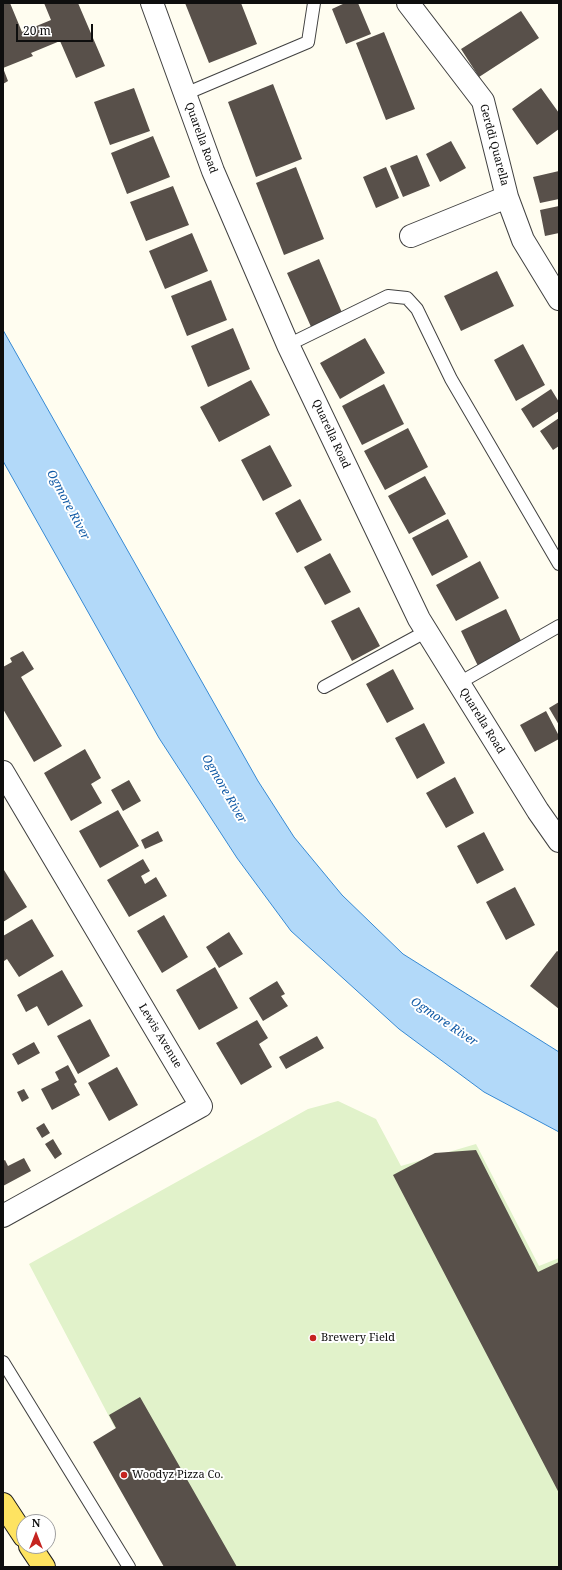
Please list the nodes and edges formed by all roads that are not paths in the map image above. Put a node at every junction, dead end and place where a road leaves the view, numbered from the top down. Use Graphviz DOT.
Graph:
graph roads {
  1 [pos="152,3"];
  2 [pos="314,3"];
  3 [pos="408,3"];
  4 [pos="185,94"];
  5 [pos="507,197"];
  6 [pos="410,236"];
  7 [pos="559,299"];
  8 [pos="288,345"];
  9 [pos="559,564"];
  10 [pos="559,626"];
  11 [pos="426,631"];
  12 [pos="458,683"];
  13 [pos="324,687"];
  14 [pos="3,772"];
  15 [pos="559,841"];
  16 [pos="3,1216"];
  17 [pos="3,1362"];
  18 [pos="3,1504"];
  19 [pos="16,1524"];
  20 [pos="35,1554"];
  21 [pos="44,1567"];
  22 [pos="129,1567"];
  1 -- 4 [label="street, Quarella Road"];
  2 -- 4 [label="lane"];
  3 -- 5 [label="street, Gerddi Quarella"];
  4 -- 8 [label="street, Quarella Road"];
  5 -- 6 [label="street"];
  5 -- 7 [label="street, Gerddi Quarella"];
  8 -- 9 [label="lane"];
  8 -- 11 [label="street, Quarella Road"];
  10 -- 12 [label="lane"];
  11 -- 12 [label="street, Quarella Road"];
  11 -- 13 [label="lane"];
  12 -- 15 [label="street, Quarella Road"];
  14 -- 16 [label="street, Lewis Avenue"];
  17 -- 22 [label="lane"];
  18 -- 19 [label="main road"];
  20 -- 21 [label="main road"];
}
